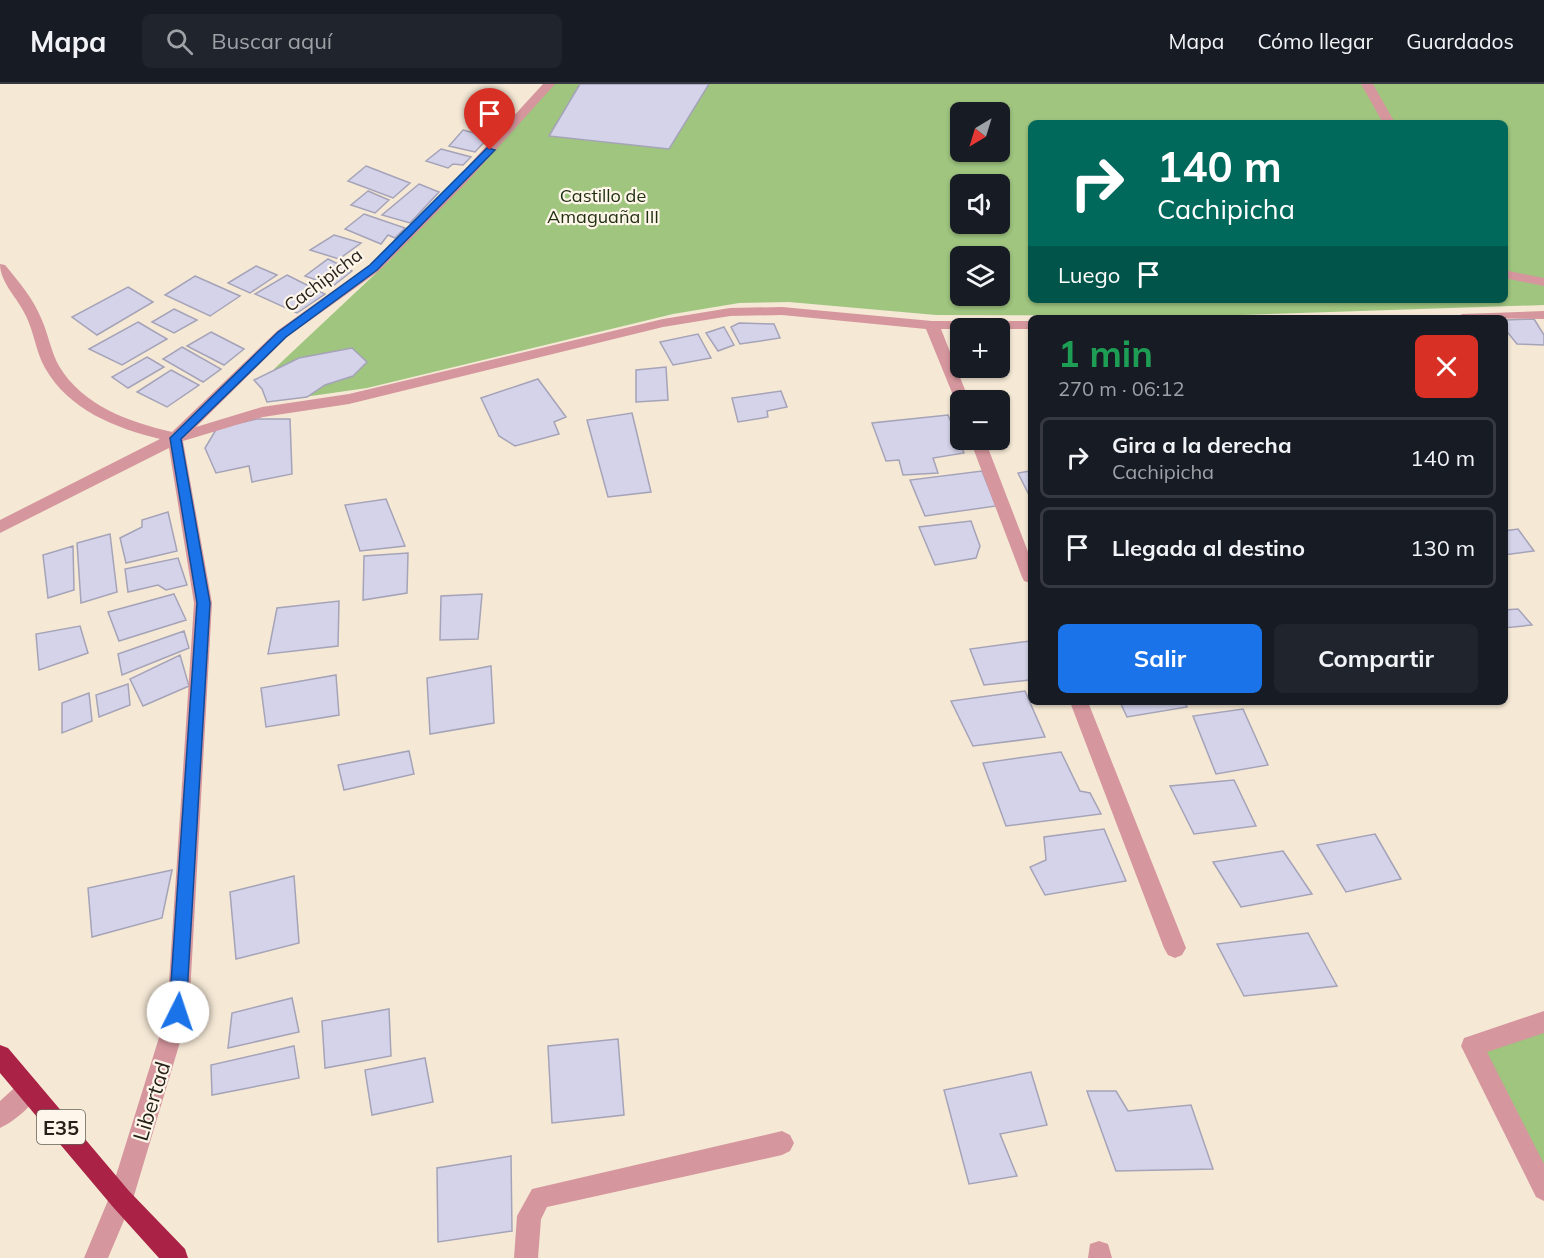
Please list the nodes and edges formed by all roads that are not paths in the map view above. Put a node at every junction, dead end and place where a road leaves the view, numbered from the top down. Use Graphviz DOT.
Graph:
graph roads {
  1 [pos="549,84"];
  2 [pos="1367,84"];
  3 [pos="1387,120"];
  4 [pos="0,268"];
  5 [pos="1508,275"];
  6 [pos="1544,282"];
  7 [pos="1544,315"];
  8 [pos="1508,316"];
  9 [pos="932,325"];
  10 [pos="1028,325"];
  11 [pos="958,390"];
  12 [pos="175,438"];
  13 [pos="981,450"];
  14 [pos="0,527"];
  15 [pos="1028,573"];
  16 [pos="1080,705"];
  17 [pos="1175,948"];
  18 [pos="1544,1022"];
  19 [pos="0,1056"];
  20 [pos="29,1090"];
  21 [pos="0,1116"];
  22 [pos="783,1143"];
  23 [pos="1544,1189"];
  24 [pos="121,1198"];
  25 [pos="96,1258"];
  26 [pos="176,1258"];
  27 [pos="526,1258"];
  1 -- 12 [label="street, Cachipicha"];
  2 -- 3 [label="street"];
  4 -- 12 [label="street"];
  5 -- 6 [label="street"];
  7 -- 8 [label="street"];
  9 -- 10 [label="street"];
  9 -- 11 [label="street"];
  9 -- 12 [label="street"];
  12 -- 14 [label="street, Cachipicha"];
  12 -- 24 [label="street, Libertad"];
  13 -- 15 [label="street"];
  16 -- 17 [label="street"];
  18 -- 23 [label="street"];
  19 -- 20 [label="highway, E35"];
  20 -- 21 [label="street"];
  20 -- 24 [label="highway, E35"];
  22 -- 27 [label="street"];
  24 -- 25 [label="street, Libertad"];
  24 -- 26 [label="highway, E35"];
}
